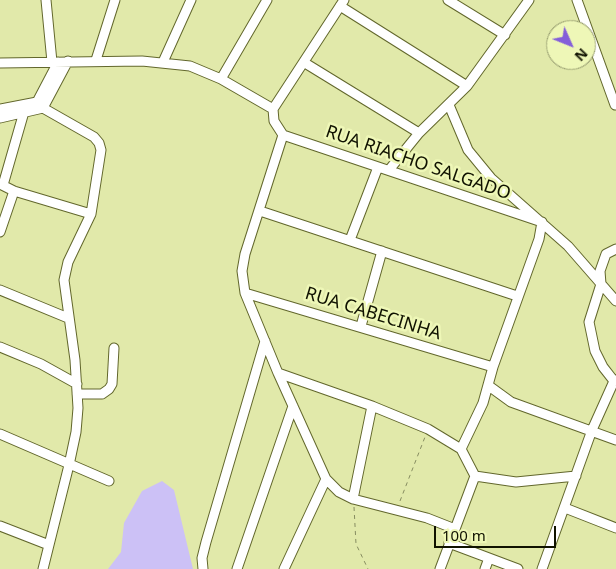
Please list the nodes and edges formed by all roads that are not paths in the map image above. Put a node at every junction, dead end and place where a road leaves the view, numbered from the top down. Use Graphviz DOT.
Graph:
graph roads {
  1 [pos="46,0"];
  2 [pos="115,0"];
  3 [pos="191,0"];
  4 [pos="267,0"];
  5 [pos="448,0"];
  6 [pos="529,0"];
  7 [pos="577,0"];
  8 [pos="342,3"];
  9 [pos="505,35"];
  10 [pos="96,60"];
  11 [pos="68,61"];
  12 [pos="55,62"];
  13 [pos="163,62"];
  14 [pos="0,63"];
  15 [pos="304,63"];
  16 [pos="221,79"];
  17 [pos="467,86"];
  18 [pos="40,105"];
  19 [pos="449,105"];
  20 [pos="615,106"];
  21 [pos="0,109"];
  22 [pos="26,109"];
  23 [pos="273,109"];
  24 [pos="0,118"];
  25 [pos="420,132"];
  26 [pos="283,135"];
  27 [pos="378,167"];
  28 [pos="389,170"];
  29 [pos="1,185"];
  30 [pos="14,191"];
  31 [pos="260,211"];
  32 [pos="91,214"];
  33 [pos="542,222"];
  34 [pos="0,232"];
  35 [pos="350,240"];
  36 [pos="616,249"];
  37 [pos="382,251"];
  38 [pos="601,284"];
  39 [pos="0,290"];
  40 [pos="244,293"];
  41 [pos="517,296"];
  42 [pos="616,301"];
  43 [pos="68,318"];
  44 [pos="360,326"];
  45 [pos="264,340"];
  46 [pos="0,347"];
  47 [pos="114,348"];
  48 [pos="492,366"];
  49 [pos="278,373"];
  50 [pos="615,380"];
  51 [pos="77,384"];
  52 [pos="489,386"];
  53 [pos="77,394"];
  54 [pos="293,406"];
  55 [pos="372,406"];
  56 [pos="592,430"];
  57 [pos="0,434"];
  58 [pos="616,440"];
  59 [pos="461,449"];
  60 [pos="69,465"];
  61 [pos="475,476"];
  62 [pos="576,476"];
  63 [pos="326,479"];
  64 [pos="109,481"];
  65 [pos="354,499"];
  66 [pos="564,508"];
  67 [pos="0,526"];
  68 [pos="616,528"];
  69 [pos="455,529"];
  70 [pos="449,543"];
  71 [pos="49,545"];
  72 [pos="489,558"];
  73 [pos="43,569"];
  74 [pos="203,569"];
  75 [pos="237,569"];
  76 [pos="284,569"];
  77 [pos="440,569"];
  78 [pos="486,569"];
  79 [pos="518,569"];
  80 [pos="542,569"];
  1 -- 12 [label="street"];
  2 -- 10 [label="street"];
  3 -- 13 [label="street"];
  4 -- 16 [label="street"];
  5 -- 9 [label="street"];
  6 -- 9 [label="street"];
  7 -- 20 [label="street"];
  8 -- 15 [label="street"];
  8 -- 17 [label="street"];
  9 -- 17 [label="street"];
  10 -- 11 [label="street"];
  10 -- 13 [label="street"];
  11 -- 12 [label="street"];
  11 -- 18 [label="street"];
  12 -- 14 [label="street"];
  12 -- 18 [label="street"];
  13 -- 16 [label="street"];
  15 -- 23 [label="street"];
  15 -- 25 [label="street"];
  16 -- 23 [label="street"];
  17 -- 19 [label="street"];
  18 -- 22 [label="street"];
  18 -- 32 [label="street"];
  19 -- 25 [label="street"];
  19 -- 33 [label="street"];
  21 -- 22 [label="street"];
  22 -- 24 [label="street"];
  22 -- 29 [label="street"];
  23 -- 26 [label="street"];
  25 -- 28 [label="street"];
  26 -- 27 [label="street, RUA RIACHO SALGADO"];
  26 -- 31 [label="street"];
  27 -- 28 [label="street, RUA RIACHO SALGADO"];
  27 -- 35 [label="street"];
  28 -- 33 [label="street, RUA RIACHO SALGADO"];
  29 -- 30 [label="street"];
  30 -- 32 [label="street"];
  30 -- 34 [label="street"];
  31 -- 35 [label="street"];
  31 -- 40 [label="street"];
  32 -- 43 [label="street"];
  33 -- 38 [label="street"];
  33 -- 41 [label="street"];
  35 -- 37 [label="street"];
  36 -- 38 [label="street"];
  37 -- 41 [label="street"];
  37 -- 44 [label="street"];
  38 -- 42 [label="street"];
  38 -- 50 [label="street"];
  39 -- 43 [label="street"];
  40 -- 44 [label="street, RUA CABECINHA"];
  40 -- 45 [label="street"];
  41 -- 48 [label="street"];
  43 -- 51 [label="street"];
  44 -- 48 [label="street, RUA CABECINHA"];
  45 -- 49 [label="street"];
  45 -- 74 [label="street"];
  46 -- 51 [label="street"];
  47 -- 53 [label="street"];
  48 -- 52 [label="street"];
  49 -- 54 [label="street"];
  49 -- 55 [label="street"];
  50 -- 56 [label="street"];
  51 -- 53 [label="street"];
  52 -- 56 [label="street"];
  52 -- 59 [label="street"];
  53 -- 60 [label="street"];
  54 -- 63 [label="street"];
  54 -- 75 [label="street"];
  55 -- 59 [label="street"];
  55 -- 65 [label="street"];
  56 -- 58 [label="street"];
  56 -- 62 [label="street"];
  57 -- 60 [label="street"];
  59 -- 61 [label="street"];
  60 -- 64 [label="street"];
  60 -- 71 [label="street"];
  61 -- 62 [label="street"];
  61 -- 69 [label="street"];
  62 -- 66 [label="street"];
  63 -- 65 [label="street"];
  63 -- 76 [label="street"];
  65 -- 69 [label="street"];
  66 -- 68 [label="street"];
  66 -- 80 [label="street"];
  67 -- 71 [label="street"];
  69 -- 70 [label="street"];
  70 -- 72 [label="street"];
  70 -- 77 [label="street"];
  71 -- 73 [label="street"];
  72 -- 78 [label="street"];
  72 -- 79 [label="street"];
}
